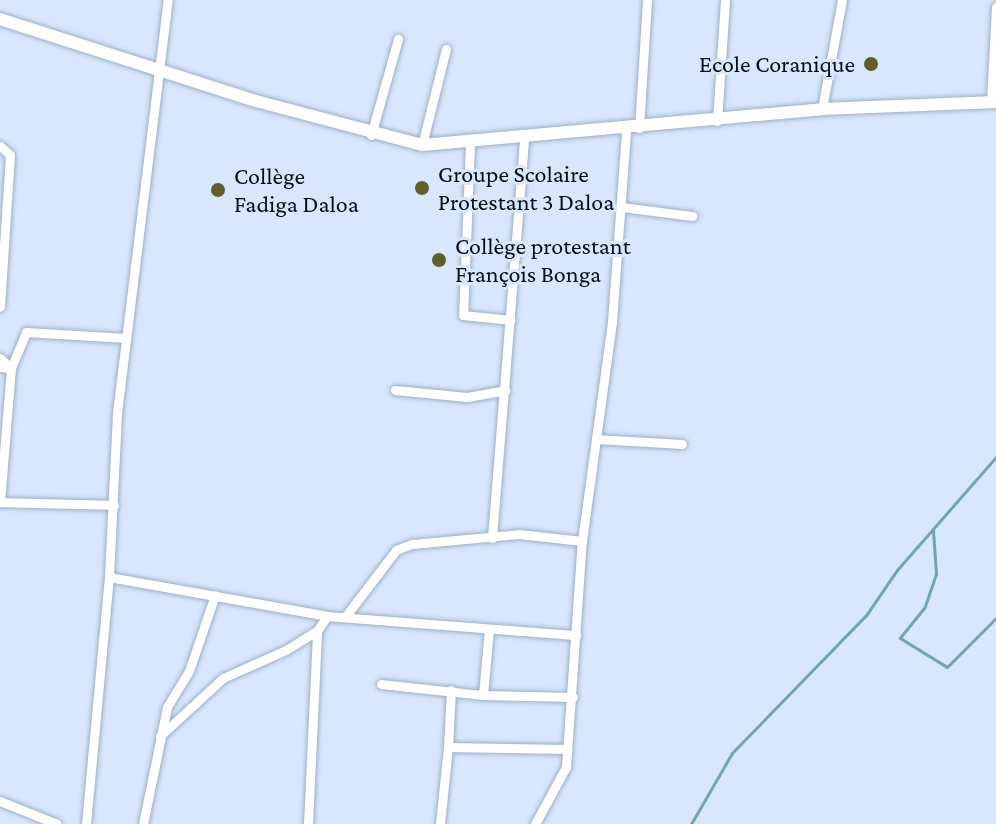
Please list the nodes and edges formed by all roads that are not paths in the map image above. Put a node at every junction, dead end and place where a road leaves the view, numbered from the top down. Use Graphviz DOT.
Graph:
graph roads {
  1 [pos="168,0"];
  2 [pos="647,0"];
  3 [pos="725,0"];
  4 [pos="842,0"];
  5 [pos="996,7"];
  6 [pos="0,19"];
  7 [pos="398,39"];
  8 [pos="446,49"];
  9 [pos="163,70"];
  10 [pos="993,102"];
  11 [pos="822,109"];
  12 [pos="717,121"];
  13 [pos="632,129"];
  14 [pos="371,135"];
  15 [pos="524,139"];
  16 [pos="470,144"];
  17 [pos="422,145"];
  18 [pos="0,146"];
  19 [pos="622,207"];
  20 [pos="692,216"];
  21 [pos="0,300"];
  22 [pos="511,320"];
  23 [pos="126,338"];
  24 [pos="0,358"];
  25 [pos="5,368"];
  26 [pos="395,390"];
  27 [pos="505,390"];
  28 [pos="596,439"];
  29 [pos="682,444"];
  30 [pos="0,502"];
  31 [pos="114,505"];
  32 [pos="492,538"];
  33 [pos="582,541"];
  34 [pos="109,577"];
  35 [pos="215,595"];
  36 [pos="327,616"];
  37 [pos="345,617"];
  38 [pos="489,629"];
  39 [pos="317,631"];
  40 [pos="576,635"];
  41 [pos="381,684"];
  42 [pos="451,690"];
  43 [pos="483,695"];
  44 [pos="573,697"];
  45 [pos="160,736"];
  46 [pos="448,747"];
  47 [pos="566,749"];
  48 [pos="0,801"];
  49 [pos="57,824"];
  50 [pos="86,824"];
  51 [pos="143,824"];
  52 [pos="308,824"];
  53 [pos="440,824"];
  54 [pos="535,824"];
  1 -- 9 [label="street"];
  2 -- 13 [label="street"];
  3 -- 12 [label="street"];
  4 -- 11 [label="street"];
  5 -- 10 [label="street"];
  6 -- 9 [label="street"];
  7 -- 14 [label="street"];
  8 -- 17 [label="street"];
  9 -- 14 [label="street"];
  9 -- 23 [label="street"];
  10 -- 11 [label="street"];
  11 -- 12 [label="street"];
  12 -- 13 [label="street"];
  13 -- 15 [label="street"];
  13 -- 19 [label="street"];
  14 -- 17 [label="street"];
  15 -- 16 [label="street"];
  15 -- 22 [label="street"];
  16 -- 17 [label="street"];
  16 -- 22 [label="street"];
  18 -- 21 [label="street"];
  19 -- 20 [label="street"];
  19 -- 28 [label="street"];
  22 -- 27 [label="street"];
  23 -- 25 [label="street"];
  23 -- 31 [label="street"];
  24 -- 25 [label="street"];
  25 -- 30 [label="street"];
  26 -- 27 [label="street"];
  27 -- 32 [label="street"];
  28 -- 29 [label="street"];
  28 -- 33 [label="street"];
  30 -- 31 [label="street"];
  31 -- 34 [label="street"];
  32 -- 33 [label="street"];
  32 -- 37 [label="street"];
  33 -- 40 [label="street"];
  34 -- 35 [label="street"];
  34 -- 50 [label="street"];
  35 -- 36 [label="street"];
  35 -- 45 [label="street"];
  36 -- 37 [label="street"];
  36 -- 39 [label="street"];
  37 -- 38 [label="street"];
  38 -- 40 [label="street"];
  38 -- 43 [label="street"];
  39 -- 45 [label="street"];
  39 -- 52 [label="street"];
  40 -- 44 [label="street"];
  41 -- 42 [label="street"];
  42 -- 43 [label="street"];
  42 -- 46 [label="street"];
  43 -- 44 [label="street"];
  44 -- 47 [label="street"];
  45 -- 51 [label="street"];
  46 -- 47 [label="street"];
  46 -- 53 [label="street"];
  47 -- 54 [label="street"];
  48 -- 49 [label="street"];
}
